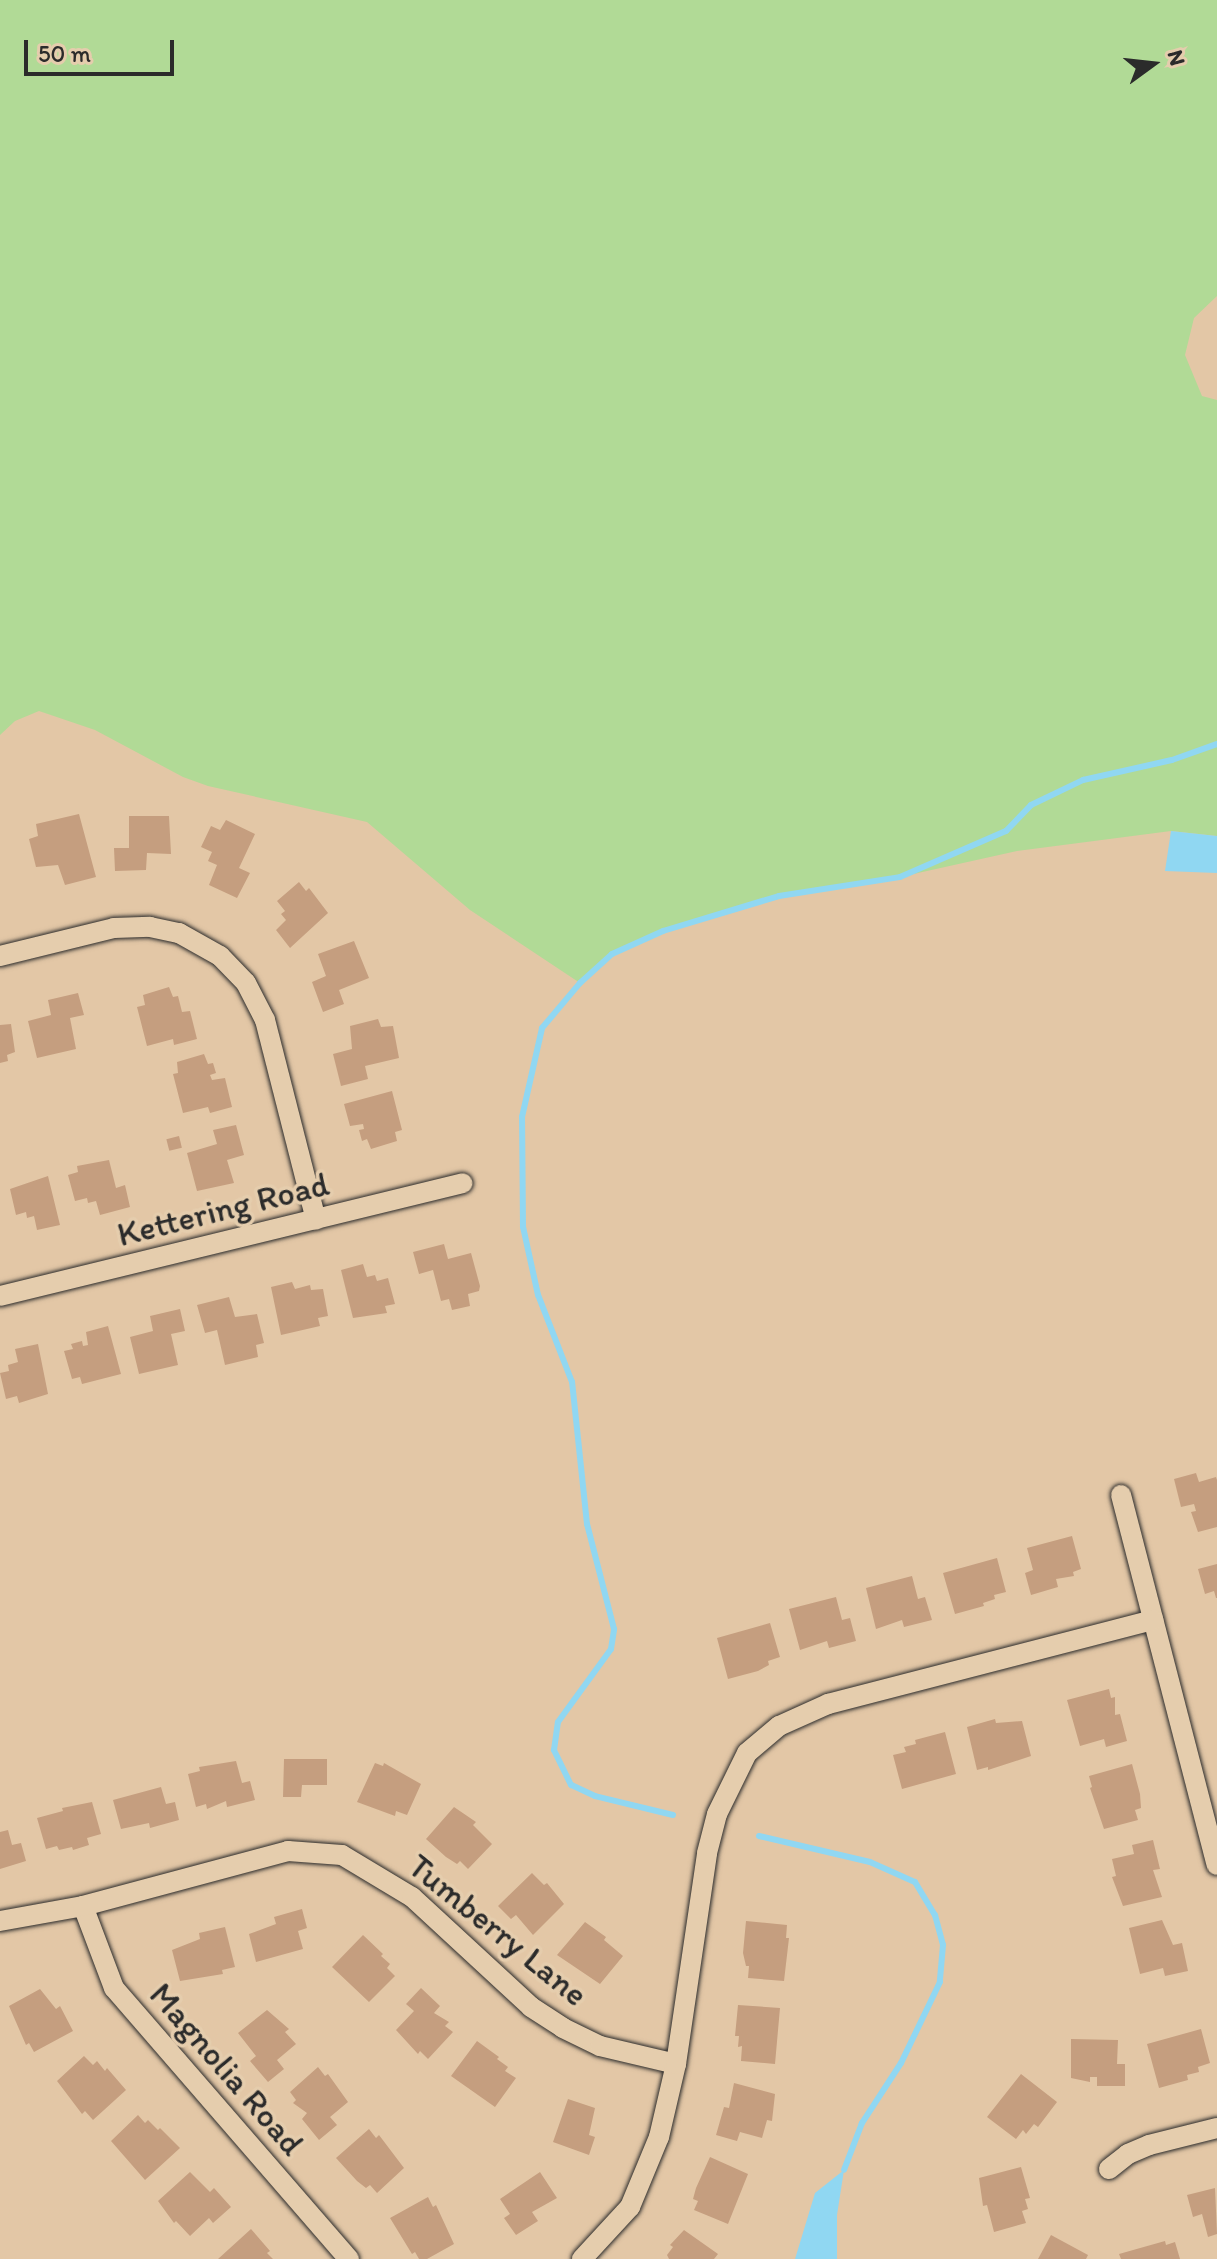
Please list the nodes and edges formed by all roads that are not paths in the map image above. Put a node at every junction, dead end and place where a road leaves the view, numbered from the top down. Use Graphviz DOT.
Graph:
graph roads {
  1 [pos="0,956"];
  2 [pos="462,1183"];
  3 [pos="316,1220"];
  4 [pos="0,1296"];
  5 [pos="1121,1495"];
  6 [pos="1153,1620"];
  7 [pos="1217,1865"];
  8 [pos="83,1906"];
  9 [pos="0,1921"];
  10 [pos="676,2064"];
  11 [pos="1217,2128"];
  12 [pos="1109,2169"];
  13 [pos="349,2259"];
  14 [pos="582,2259"];
  1 -- 3 [label="street"];
  2 -- 3 [label="street, Kettering Road"];
  3 -- 4 [label="street, Kettering Road"];
  5 -- 6 [label="street"];
  6 -- 7 [label="street"];
  6 -- 10 [label="street"];
  8 -- 9 [label="street, Tumberry Lane"];
  8 -- 10 [label="street, Tumberry Lane"];
  8 -- 13 [label="street, Magnolia Road"];
  10 -- 14 [label="street"];
  11 -- 12 [label="street"];
}
